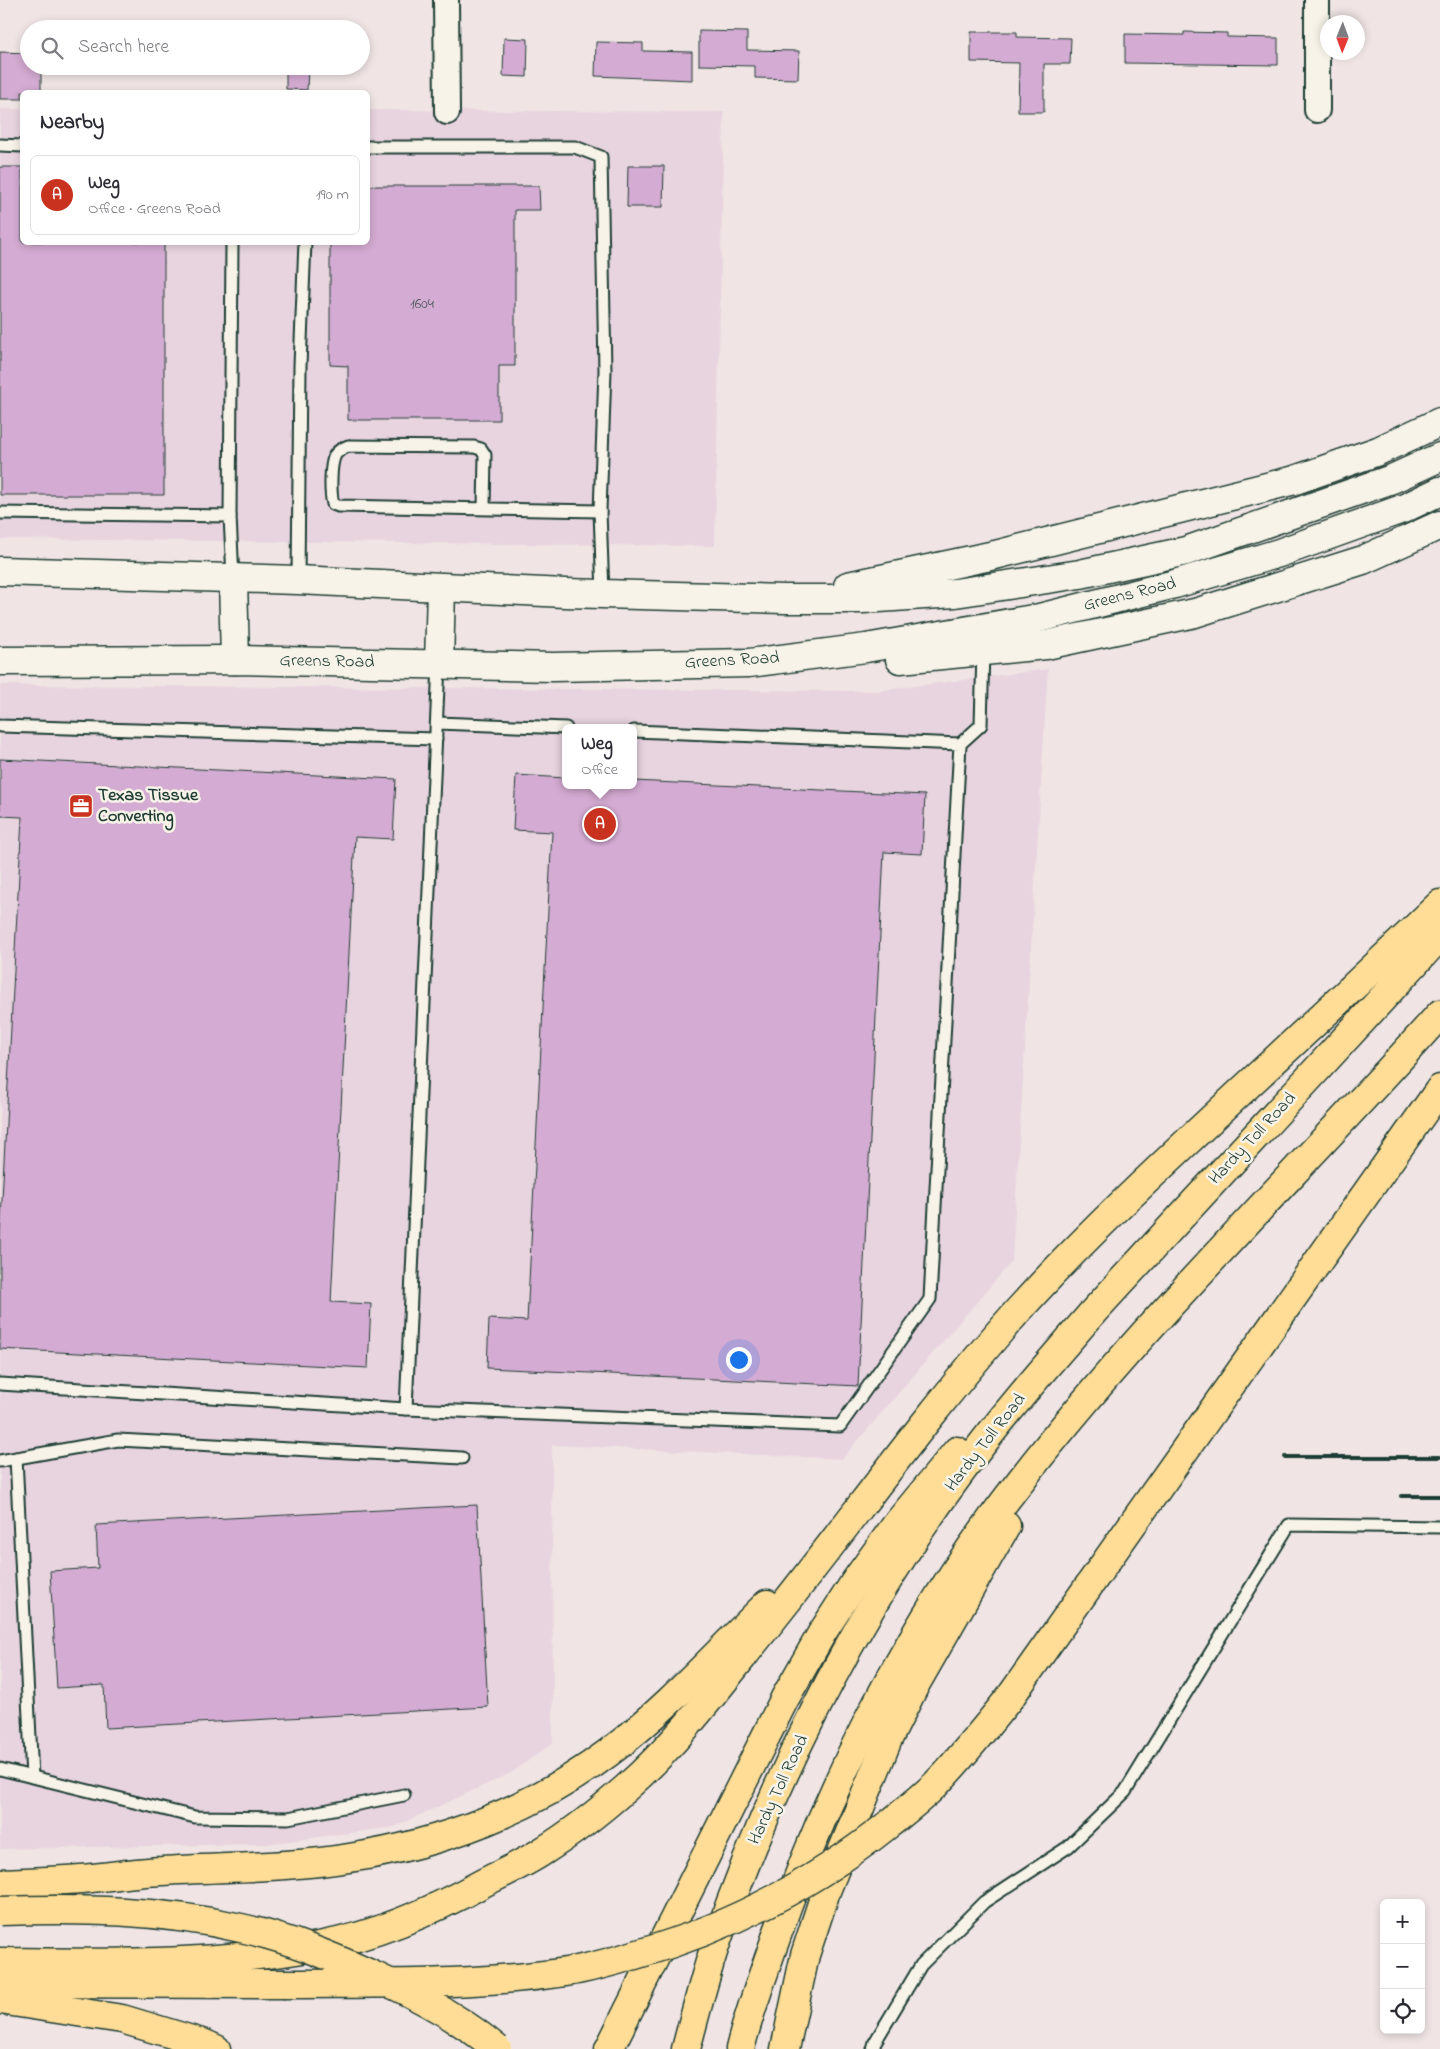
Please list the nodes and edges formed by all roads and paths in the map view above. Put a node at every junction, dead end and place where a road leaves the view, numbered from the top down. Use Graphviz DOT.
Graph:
graph roads {
  1 [pos="446,0"];
  2 [pos="1317,0"];
  3 [pos="1317,110"];
  4 [pos="448,112"];
  5 [pos="0,146"];
  6 [pos="20,146"];
  7 [pos="370,146"];
  8 [pos="232,245"];
  9 [pos="305,245"];
  10 [pos="1440,422"];
  11 [pos="1440,457"];
  12 [pos="1440,492"];
  13 [pos="484,509"];
  14 [pos="600,511"];
  15 [pos="0,513"];
  16 [pos="230,516"];
  17 [pos="1440,525"];
  18 [pos="0,571"];
  19 [pos="233,578"];
  20 [pos="298,580"];
  21 [pos="441,588"];
  22 [pos="603,594"];
  23 [pos="785,599"];
  24 [pos="983,651"];
  25 [pos="235,660"];
  26 [pos="0,661"];
  27 [pos="749,662"];
  28 [pos="439,664"];
  29 [pos="436,723"];
  30 [pos="0,726"];
  31 [pos="562,728"];
  32 [pos="637,731"];
  33 [pos="436,739"];
  34 [pos="960,744"];
  35 [pos="1440,904"];
  36 [pos="1440,936"];
  37 [pos="1440,1014"];
  38 [pos="1440,1089"];
  39 [pos="1044,1367"];
  40 [pos="0,1384"];
  41 [pos="406,1409"];
  42 [pos="1060,1433"];
  43 [pos="16,1458"];
  44 [pos="462,1458"];
  45 [pos="0,1461"];
  46 [pos="868,1495"];
  47 [pos="1440,1527"];
  48 [pos="0,1769"];
  49 [pos="32,1777"];
  50 [pos="404,1795"];
  51 [pos="0,1883"];
  52 [pos="0,1911"];
  53 [pos="5,1982"];
  54 [pos="216,2049"];
  55 [pos="496,2049"];
  56 [pos="609,2049"];
  57 [pos="686,2049"];
  58 [pos="740,2049"];
  59 [pos="785,2049"];
  60 [pos="873,2049"];
  1 -- 4 [label="street"];
  2 -- 3 [label="street"];
  5 -- 6 [label="lane"];
  7 -- 14 [label="lane"];
  8 -- 16 [label="lane"];
  9 -- 20 [label="lane"];
  10 -- 23 [label="main road"];
  11 -- 23 [label="main road, Greens Road"];
  12 -- 27 [label="main road, Greens Road"];
  13 -- 13 [label="lane"];
  13 -- 14 [label="lane"];
  14 -- 22 [label="lane"];
  15 -- 16 [label="lane"];
  16 -- 19 [label="lane"];
  17 -- 24 [label="main road"];
  18 -- 19 [label="main road, Greens Road"];
  19 -- 20 [label="main road, Greens Road"];
  19 -- 25 [label="main road"];
  20 -- 21 [label="main road, Greens Road"];
  21 -- 22 [label="main road, Greens Road"];
  21 -- 28 [label="main road"];
  22 -- 23 [label="main road, Greens Road"];
  24 -- 27 [label="main road"];
  24 -- 34 [label="lane"];
  25 -- 26 [label="main road, Greens Road"];
  25 -- 28 [label="main road, Greens Road"];
  27 -- 28 [label="main road, Greens Road"];
  28 -- 29 [label="lane"];
  29 -- 31 [label="lane"];
  29 -- 33 [label="lane"];
  30 -- 33 [label="lane"];
  32 -- 34 [label="lane"];
  33 -- 41 [label="lane"];
  34 -- 41 [label="lane"];
  35 -- 46 [label="highway"];
  36 -- 39 [label="highway, Hardy Toll Road"];
  37 -- 42 [label="highway"];
  38 -- 53 [label="highway, bridge"];
  39 -- 56 [label="highway"];
  39 -- 57 [label="highway, Hardy Toll Road"];
  40 -- 41 [label="lane"];
  42 -- 58 [label="highway"];
  42 -- 59 [label="highway"];
  43 -- 44 [label="lane"];
  43 -- 45 [label="lane"];
  43 -- 49 [label="lane"];
  46 -- 51 [label="highway"];
  46 -- 53 [label="highway"];
  47 -- 60 [label="lane"];
  48 -- 49 [label="lane"];
  49 -- 50 [label="lane"];
  52 -- 55 [label="highway, bridge"];
  53 -- 54 [label="highway"];
}
